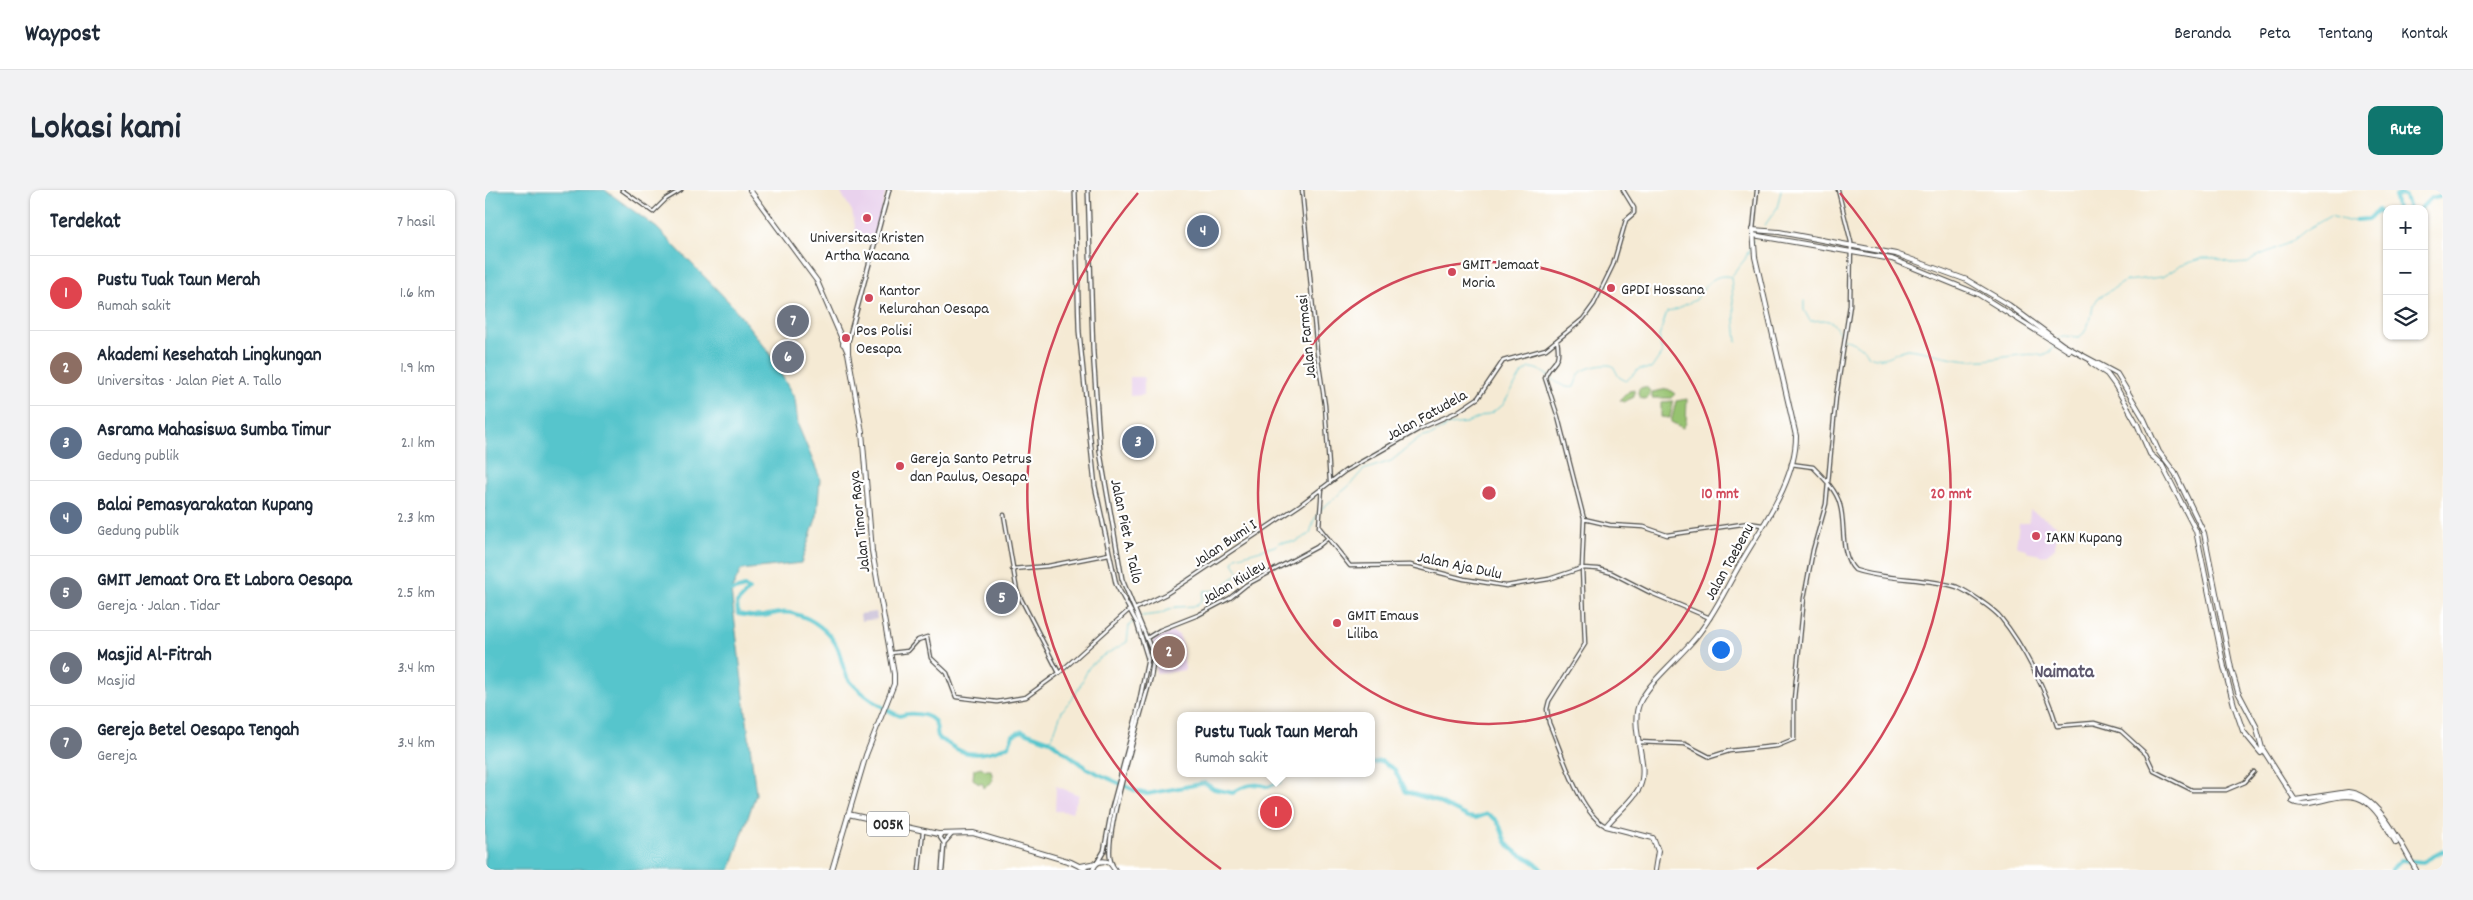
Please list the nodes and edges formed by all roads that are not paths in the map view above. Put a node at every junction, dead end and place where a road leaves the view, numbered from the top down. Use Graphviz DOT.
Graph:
graph roads {
  1 [pos="622,190"];
  2 [pos="681,190"];
  3 [pos="750,190"];
  4 [pos="889,190"];
  5 [pos="1075,190"];
  6 [pos="1088,190"];
  7 [pos="1302,190"];
  8 [pos="1623,190"];
  9 [pos="1757,190"];
  10 [pos="1838,190"];
  11 [pos="1753,230"];
  12 [pos="1753,237"];
  13 [pos="1851,246"];
  14 [pos="1851,253"];
  15 [pos="2041,332"];
  16 [pos="1557,340"];
  17 [pos="848,342"];
  18 [pos="843,344"];
  19 [pos="2063,346"];
  20 [pos="848,353"];
  21 [pos="1791,464"];
  22 [pos="1103,469"];
  23 [pos="1094,470"];
  24 [pos="1330,482"];
  25 [pos="1828,484"];
  26 [pos="1323,488"];
  27 [pos="1110,513"];
  28 [pos="1004,515"];
  29 [pos="1101,515"];
  30 [pos="1584,518"];
  31 [pos="1762,525"];
  32 [pos="1328,538"];
  33 [pos="1109,554"];
  34 [pos="1582,568"];
  35 [pos="1012,569"];
  36 [pos="1135,609"];
  37 [pos="1129,610"];
  38 [pos="1710,618"];
  39 [pos="1137,621"];
  40 [pos="1147,638"];
  41 [pos="890,654"];
  42 [pos="1059,673"];
  43 [pos="1638,742"];
  44 [pos="2265,757"];
  45 [pos="1126,762"];
  46 [pos="2254,772"];
  47 [pos="1116,801"];
  48 [pos="848,814"];
  49 [pos="1606,826"];
  50 [pos="923,831"];
  51 [pos="938,834"];
  52 [pos="952,834"];
  53 [pos="944,843"];
  54 [pos="1097,863"];
  55 [pos="1081,866"];
  56 [pos="1115,869"];
  57 [pos="832,870"];
  58 [pos="919,870"];
  59 [pos="942,870"];
  60 [pos="1087,870"];
  61 [pos="1093,870"];
  62 [pos="1655,870"];
  63 [pos="2415,870"];
  1 -- 2 [label="street"];
  3 -- 18 [label="main road, Jalan Timor Raya"];
  4 -- 17 [label="main road"];
  5 -- 23 [label="main road, Jalan Piet A. Tallo"];
  6 -- 22 [label="main road, Jalan Piet A. Tallo"];
  7 -- 24 [label="street, Jalan Farmasi"];
  8 -- 16 [label="street, Jalan Fatudela"];
  9 -- 11 [label="street, Jalan Taebenu"];
  10 -- 13 [label="street"];
  11 -- 12 [label="main road, Jalan Taebenu"];
  11 -- 13 [label="main road"];
  12 -- 14 [label="main road"];
  12 -- 21 [label="main road, Jalan Taebenu"];
  13 -- 14 [label="street"];
  13 -- 15 [label="main road"];
  14 -- 15 [label="main road"];
  14 -- 25 [label="street"];
  15 -- 19 [label="main road"];
  16 -- 24 [label="street, Jalan Fatudela"];
  16 -- 30 [label="street"];
  17 -- 18 [label="main road"];
  17 -- 20 [label="main road"];
  18 -- 20 [label="main road, Jalan Timor Raya"];
  19 -- 44 [label="main road"];
  19 -- 44 [label="main road"];
  20 -- 41 [label="main road, Jalan Timor Raya"];
  21 -- 25 [label="street"];
  21 -- 31 [label="main road, Jalan Taebenu"];
  22 -- 23 [label="main road"];
  22 -- 27 [label="main road, Jalan Piet A. Tallo"];
  23 -- 29 [label="main road, Jalan Piet A. Tallo"];
  24 -- 26 [label="street, Jalan Fatudela"];
  25 -- 43 [label="street"];
  25 -- 46 [label="street"];
  26 -- 32 [label="street, Jalan Aja Dulu"];
  26 -- 36 [label="street, Jalan Bumi I"];
  27 -- 29 [label="main road"];
  27 -- 36 [label="main road, Jalan Piet A. Tallo"];
  28 -- 35 [label="street"];
  29 -- 33 [label="main road, Jalan Piet A. Tallo"];
  30 -- 31 [label="street"];
  30 -- 34 [label="street"];
  31 -- 38 [label="main road, Jalan Taebenu"];
  32 -- 34 [label="street, Jalan Aja Dulu"];
  32 -- 40 [label="street, Jalan Kiuleu"];
  33 -- 35 [label="street"];
  33 -- 37 [label="main road, Jalan Piet A. Tallo"];
  34 -- 38 [label="street, Jalan Aja Dulu"];
  34 -- 49 [label="street"];
  35 -- 42 [label="street"];
  36 -- 39 [label="main road, Jalan Piet A. Tallo"];
  37 -- 39 [label="main road, Jalan Piet A. Tallo"];
  37 -- 42 [label="street"];
  38 -- 43 [label="main road, Jalan Taebenu"];
  39 -- 40 [label="main road, Jalan Piet A. Tallo"];
  39 -- 45 [label="main road, Jalan Piet A. Tallo"];
  40 -- 45 [label="main road, Jalan Piet A. Tallo"];
  41 -- 42 [label="street"];
  41 -- 48 [label="main road, Jalan Timor Raya"];
  43 -- 49 [label="main road, Jalan Taebenu"];
  44 -- 63 [label="main road"];
  45 -- 47 [label="main road, Jalan Piet A. Tallo"];
  47 -- 54 [label="main road, Jalan Piet A. Tallo"];
  47 -- 56 [label="main road, Jalan Piet A. Tallo"];
  48 -- 50 [label="main road, 005K"];
  48 -- 57 [label="main road, Jalan Timor Raya"];
  49 -- 62 [label="main road"];
  50 -- 51 [label="main road, 005K"];
  50 -- 58 [label="street"];
  51 -- 52 [label="main road, 005K"];
  51 -- 53 [label="main road"];
  52 -- 53 [label="main road"];
  52 -- 55 [label="main road, 005K"];
  53 -- 59 [label="main road"];
  54 -- 55 [label="main road, 005K"];
  54 -- 56 [label="main road"];
  54 -- 61 [label="main road"];
  55 -- 60 [label="main road, 005K"];
}
